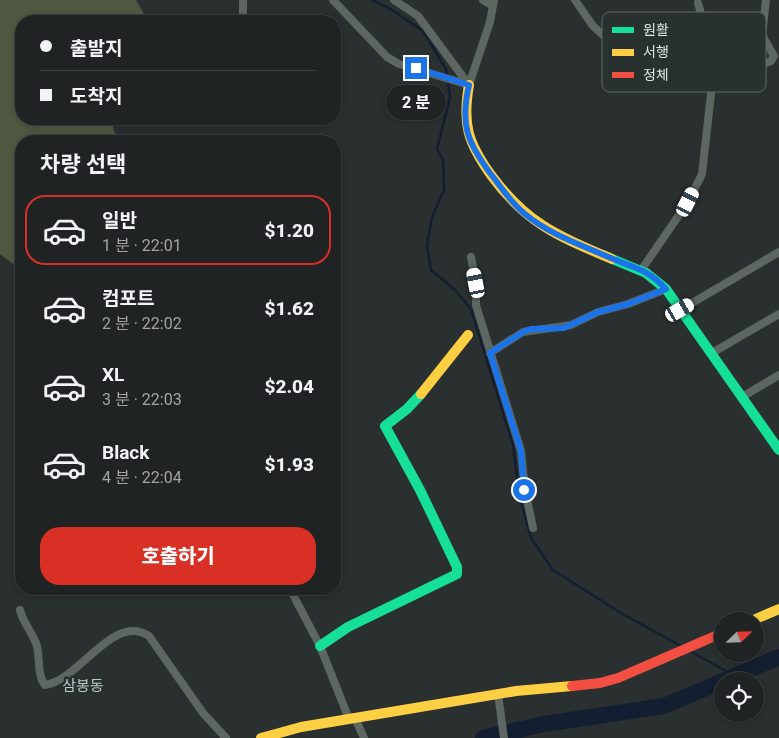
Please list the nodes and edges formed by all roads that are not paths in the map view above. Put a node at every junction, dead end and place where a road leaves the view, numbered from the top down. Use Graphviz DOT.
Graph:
graph roads {
  1 [pos="243,0"];
  2 [pos="333,0"];
  3 [pos="394,0"];
  4 [pos="483,0"];
  5 [pos="575,0"];
  6 [pos="698,2"];
  7 [pos="493,3"];
  8 [pos="701,12"];
  9 [pos="243,15"];
  10 [pos="602,34"];
  11 [pos="766,41"];
  12 [pos="777,56"];
  13 [pos="766,63"];
  14 [pos="469,85"];
  15 [pos="711,92"];
  16 [pos="779,252"];
  17 [pos="471,257"];
  18 [pos="642,269"];
  19 [pos="666,289"];
  20 [pos="680,310"];
  21 [pos="779,314"];
  22 [pos="468,336"];
  23 [pos="490,353"];
  24 [pos="712,353"];
  25 [pos="779,375"];
  26 [pos="742,397"];
  27 [pos="779,450"];
  28 [pos="532,528"];
  29 [pos="293,595"];
  30 [pos="779,609"];
  31 [pos="20,610"];
  32 [pos="764,616"];
  33 [pos="714,636"];
  34 [pos="320,646"];
  35 [pos="498,694"];
  36 [pos="352,718"];
  37 [pos="226,738"];
  38 [pos="260,738"];
  39 [pos="364,738"];
  40 [pos="504,738"];
  1 -- 9 [label="street"];
  2 -- 14 [label="street"];
  3 -- 14 [label="street"];
  4 -- 7 [label="street"];
  5 -- 10 [label="street"];
  6 -- 8 [label="street"];
  7 -- 14 [label="street"];
  11 -- 12 [label="street"];
  12 -- 13 [label="street"];
  14 -- 18 [label="street"];
  15 -- 18 [label="street"];
  16 -- 20 [label="street"];
  17 -- 23 [label="street"];
  18 -- 19 [label="street"];
  19 -- 20 [label="street"];
  19 -- 23 [label="street"];
  20 -- 24 [label="street"];
  21 -- 24 [label="street"];
  22 -- 34 [label="street"];
  23 -- 28 [label="street"];
  24 -- 26 [label="street"];
  25 -- 26 [label="street"];
  26 -- 27 [label="street"];
  29 -- 34 [label="street"];
  30 -- 32 [label="street"];
  31 -- 37 [label="street"];
  33 -- 35 [label="street"];
  34 -- 36 [label="street"];
  35 -- 36 [label="street"];
  35 -- 40 [label="street"];
  36 -- 38 [label="street"];
  36 -- 39 [label="street"];
}
